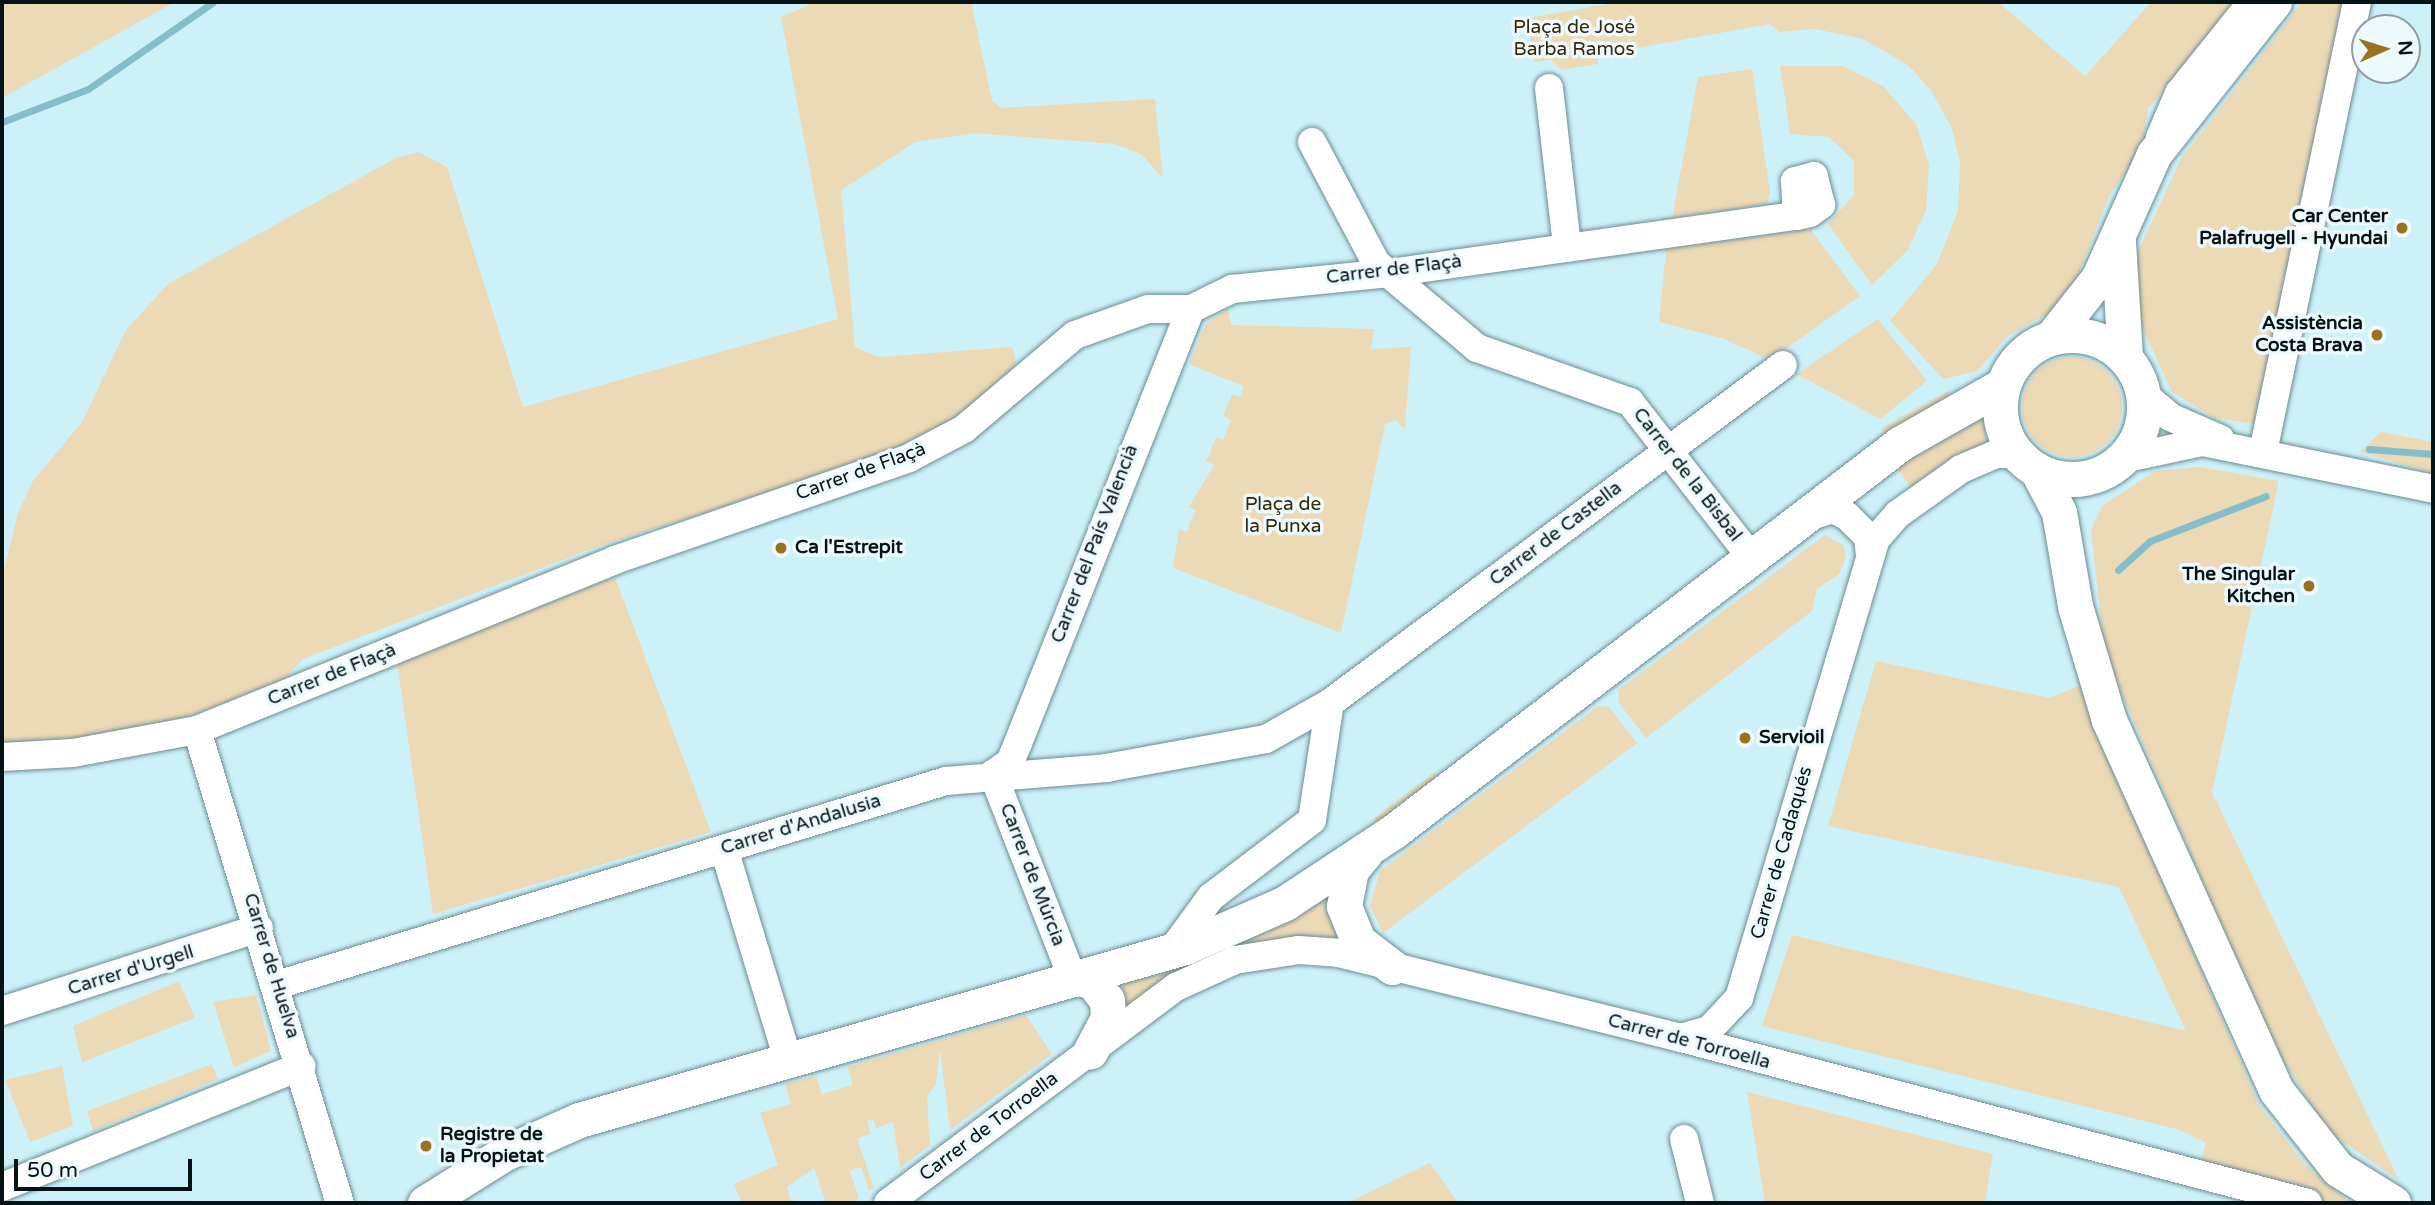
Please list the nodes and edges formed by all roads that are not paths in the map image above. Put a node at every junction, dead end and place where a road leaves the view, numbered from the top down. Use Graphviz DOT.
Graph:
graph roads {
  1 [pos="2252,2"];
  2 [pos="2274,2"];
  3 [pos="2357,2"];
  4 [pos="1549,89"];
  5 [pos="1312,142"];
  6 [pos="2154,154"];
  7 [pos="1797,216"];
  8 [pos="2118,238"];
  9 [pos="1567,247"];
  10 [pos="1389,273"];
  11 [pos="1191,309"];
  12 [pos="2052,337"];
  13 [pos="2125,358"];
  14 [pos="1783,365"];
  15 [pos="2003,385"];
  16 [pos="2143,394"];
  17 [pos="1669,450"];
  18 [pos="2263,452"];
  19 [pos="2027,462"];
  20 [pos="2113,465"];
  21 [pos="2433,489"];
  22 [pos="1800,520"];
  23 [pos="1870,556"];
  24 [pos="1751,557"];
  25 [pos="2070,562"];
  26 [pos="1330,703"];
  27 [pos="197,730"];
  28 [pos="2,757"];
  29 [pos="993,774"];
  30 [pos="1372,845"];
  31 [pos="724,849"];
  32 [pos="259,928"];
  33 [pos="1172,950"];
  34 [pos="1392,967"];
  35 [pos="1072,977"];
  36 [pos="277,985"];
  37 [pos="2,1011"];
  38 [pos="1681,1038"];
  39 [pos="1090,1052"];
  40 [pos="788,1060"];
  41 [pos="302,1066"];
  42 [pos="1684,1139"];
  43 [pos="2,1190"];
  44 [pos="898,1200"];
  45 [pos="7,1203"];
  46 [pos="340,1203"];
  47 [pos="425,1203"];
  48 [pos="1700,1203"];
  49 [pos="2308,1203"];
  50 [pos="2393,1203"];
  1 -- 6 [label="street"];
  2 -- 6 [label="street"];
  3 -- 18 [label="street"];
  4 -- 9 [label="street"];
  5 -- 10 [label="street, Carrer de la Bisbal"];
  6 -- 8 [label="street"];
  7 -- 9 [label="street, Carrer de Flaçà"];
  8 -- 12 [label="street"];
  8 -- 13 [label="street"];
  9 -- 10 [label="street, Carrer de Flaçà"];
  10 -- 11 [label="street, Carrer de Flaçà"];
  10 -- 17 [label="street, Carrer de la Bisbal"];
  11 -- 27 [label="street, Carrer de Flaçà"];
  11 -- 29 [label="street, Carrer del País Valencià"];
  12 -- 13 [label="street"];
  12 -- 15 [label="street"];
  13 -- 16 [label="street"];
  14 -- 17 [label="street, Carrer de Castella"];
  15 -- 19 [label="street"];
  15 -- 22 [label="street"];
  16 -- 18 [label="street"];
  16 -- 20 [label="street"];
  17 -- 24 [label="street, Carrer de la Bisbal"];
  17 -- 26 [label="street, Carrer de Castella"];
  18 -- 20 [label="street"];
  18 -- 21 [label="street"];
  19 -- 20 [label="street"];
  19 -- 23 [label="street, Carrer de Cadaqués"];
  19 -- 25 [label="street"];
  20 -- 25 [label="street"];
  22 -- 23 [label="street"];
  22 -- 24 [label="street"];
  23 -- 38 [label="street, Carrer de Cadaqués"];
  24 -- 30 [label="street"];
  25 -- 50 [label="street"];
  26 -- 29 [label="street, Carrer d'Andalusia"];
  26 -- 33 [label="street"];
  27 -- 28 [label="street, Carrer de Flaçà"];
  27 -- 32 [label="street, Carrer de Huelva"];
  29 -- 31 [label="street, Carrer d'Andalusia"];
  29 -- 35 [label="street, Carrer de Múrcia"];
  30 -- 33 [label="street"];
  30 -- 34 [label="street"];
  31 -- 36 [label="street, Carrer d'Andalusia"];
  31 -- 40 [label="street"];
  32 -- 36 [label="street, Carrer de Huelva"];
  32 -- 37 [label="street, Carrer d'Urgell"];
  33 -- 35 [label="street"];
  34 -- 38 [label="street, Carrer de Torroella"];
  34 -- 39 [label="street, Carrer de Torroella"];
  35 -- 39 [label="street, Carrer de Torroella"];
  35 -- 40 [label="street"];
  36 -- 41 [label="street, Carrer de Huelva"];
  38 -- 49 [label="street, Carrer de Torroella"];
  39 -- 44 [label="street, Carrer de Torroella"];
  40 -- 47 [label="street"];
  41 -- 43 [label="street"];
  41 -- 46 [label="street, Carrer de Huelva"];
  42 -- 48 [label="street"];
  43 -- 45 [label="street"];
}
